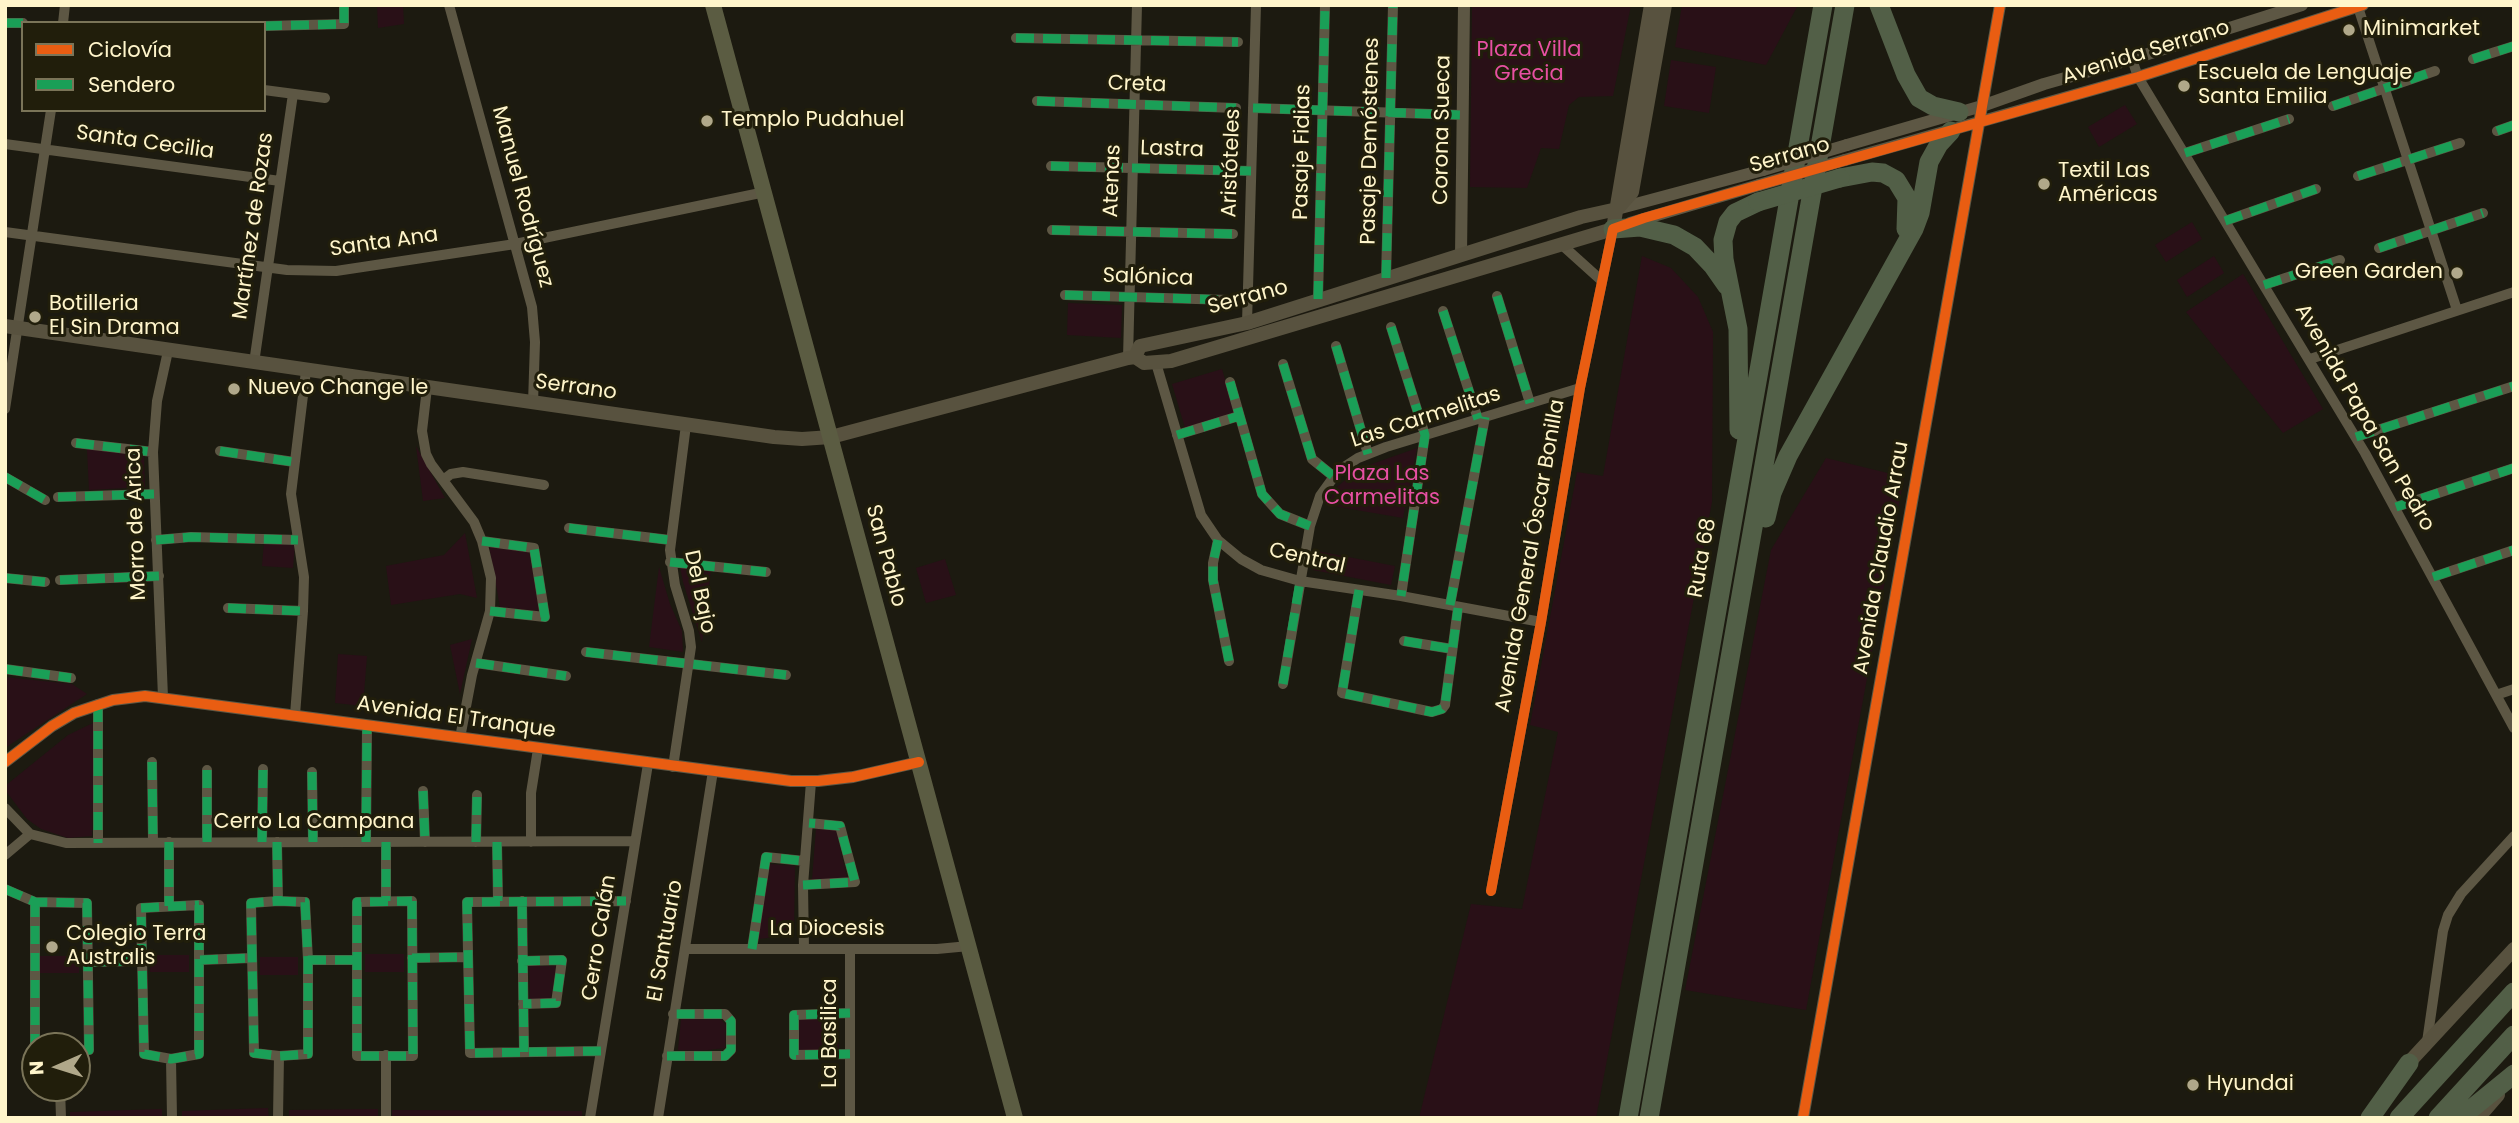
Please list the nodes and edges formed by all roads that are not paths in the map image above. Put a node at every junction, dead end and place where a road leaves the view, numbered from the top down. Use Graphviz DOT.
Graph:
graph roads {
  1 [pos="344,5"];
  2 [pos="449,5"];
  3 [pos="713,5"];
  4 [pos="1137,5"];
  5 [pos="1256,5"];
  6 [pos="1325,5"];
  7 [pos="1393,5"];
  8 [pos="1464,5"];
  9 [pos="1651,5"];
  10 [pos="1665,5"];
  11 [pos="1823,5"];
  12 [pos="1845,5"];
  13 [pos="1879,5"];
  14 [pos="2000,5"];
  15 [pos="2302,5"];
  16 [pos="2361,6"];
  17 [pos="2335,10"];
  18 [pos="266,26"];
  19 [pos="1016,38"];
  20 [pos="1135,40"];
  21 [pos="1238,42"];
  22 [pos="2514,46"];
  23 [pos="2132,59"];
  24 [pos="2473,59"];
  25 [pos="2435,72"];
  26 [pos="2138,77"];
  27 [pos="2385,89"];
  28 [pos="266,90"];
  29 [pos="293,94"];
  30 [pos="325,98"];
  31 [pos="1037,101"];
  32 [pos="1135,104"];
  33 [pos="1982,106"];
  34 [pos="2333,106"];
  35 [pos="1236,107"];
  36 [pos="1253,108"];
  37 [pos="1323,110"];
  38 [pos="51,112"];
  39 [pos="1959,112"];
  40 [pos="1391,113"];
  41 [pos="1462,115"];
  42 [pos="2289,120"];
  43 [pos="1979,123"];
  44 [pos="2514,125"];
  45 [pos="1951,131"];
  46 [pos="2497,131"];
  47 [pos="2460,143"];
  48 [pos="5,144"];
  49 [pos="45,149"];
  50 [pos="2185,153"];
  51 [pos="2408,160"];
  52 [pos="1051,166"];
  53 [pos="1132,168"];
  54 [pos="1843,169"];
  55 [pos="1251,171"];
  56 [pos="2358,176"];
  57 [pos="280,181"];
  58 [pos="2316,189"];
  59 [pos="765,192"];
  60 [pos="1759,194"];
  61 [pos="1617,209"];
  62 [pos="2483,214"];
  63 [pos="2225,221"];
  64 [pos="1613,229"];
  65 [pos="1052,230"];
  66 [pos="2431,230"];
  67 [pos="1131,231"];
  68 [pos="5,232"];
  69 [pos="1233,234"];
  70 [pos="33,236"];
  71 [pos="515,244"];
  72 [pos="1562,245"];
  73 [pos="1902,247"];
  74 [pos="2379,248"];
  75 [pos="1461,255"];
  76 [pos="2340,260"];
  77 [pos="267,267"];
  78 [pos="1386,278"];
  79 [pos="1602,281"];
  80 [pos="2264,285"];
  81 [pos="1732,292"];
  82 [pos="2514,292"];
  83 [pos="1065,295"];
  84 [pos="1497,296"];
  85 [pos="1129,297"];
  86 [pos="1318,299"];
  87 [pos="1229,300"];
  88 [pos="2457,310"];
  89 [pos="1443,311"];
  90 [pos="1247,323"];
  91 [pos="12,327"];
  92 [pos="1391,327"];
  93 [pos="1336,346"];
  94 [pos="168,351"];
  95 [pos="1131,358"];
  96 [pos="2310,359"];
  97 [pos="254,363"];
  98 [pos="1156,363"];
  99 [pos="1283,363"];
  100 [pos="306,370"];
  101 [pos="1230,382"];
  102 [pos="2514,386"];
  103 [pos="427,388"];
  104 [pos="1580,388"];
  105 [pos="533,403"];
  106 [pos="1530,404"];
  107 [pos="5,409"];
  108 [pos="1239,416"];
  109 [pos="1482,418"];
  110 [pos="686,425"];
  111 [pos="1177,435"];
  112 [pos="1426,435"];
  113 [pos="831,437"];
  114 [pos="2357,437"];
  115 [pos="76,443"];
  116 [pos="220,451"];
  117 [pos="153,452"];
  118 [pos="1368,454"];
  119 [pos="294,463"];
  120 [pos="2514,468"];
  121 [pos="1333,476"];
  122 [pos="5,477"];
  123 [pos="443,480"];
  124 [pos="544,485"];
  125 [pos="1738,492"];
  126 [pos="154,494"];
  127 [pos="58,497"];
  128 [pos="45,500"];
  129 [pos="2396,507"];
  130 [pos="1310,526"];
  131 [pos="569,528"];
  132 [pos="156,540"];
  133 [pos="298,540"];
  134 [pos="670,540"];
  135 [pos="1218,540"];
  136 [pos="482,541"];
  137 [pos="2514,550"];
  138 [pos="670,562"];
  139 [pos="766,572"];
  140 [pos="159,576"];
  141 [pos="2433,577"];
  142 [pos="5,578"];
  143 [pos="60,580"];
  144 [pos="1300,581"];
  145 [pos="45,582"];
  146 [pos="1359,590"];
  147 [pos="1401,596"];
  148 [pos="1454,606"];
  149 [pos="228,608"];
  150 [pos="303,611"];
  151 [pos="491,611"];
  152 [pos="1541,622"];
  153 [pos="1736,624"];
  154 [pos="1404,641"];
  155 [pos="1452,649"];
  156 [pos="586,652"];
  157 [pos="1229,661"];
  158 [pos="476,663"];
  159 [pos="690,664"];
  160 [pos="5,669"];
  161 [pos="786,675"];
  162 [pos="566,676"];
  163 [pos="71,678"];
  164 [pos="1283,684"];
  165 [pos="2514,689"];
  166 [pos="2496,695"];
  167 [pos="163,698"];
  168 [pos="98,704"];
  169 [pos="295,715"];
  170 [pos="367,725"];
  171 [pos="2514,728"];
  172 [pos="460,738"];
  173 [pos="538,749"];
  174 [pos="5,762"];
  175 [pos="152,762"];
  176 [pos="919,762"];
  177 [pos="648,764"];
  178 [pos="673,766"];
  179 [pos="262,769"];
  180 [pos="207,770"];
  181 [pos="713,771"];
  182 [pos="312,772"];
  183 [pos="811,782"];
  184 [pos="423,791"];
  185 [pos="477,795"];
  186 [pos="5,808"];
  187 [pos="809,823"];
  188 [pos="30,834"];
  189 [pos="2514,836"];
  190 [pos="635,841"];
  191 [pos="153,842"];
  192 [pos="169,842"];
  193 [pos="207,842"];
  194 [pos="262,842"];
  195 [pos="277,842"];
  196 [pos="313,842"];
  197 [pos="366,842"];
  198 [pos="386,842"];
  199 [pos="425,842"];
  200 [pos="476,842"];
  201 [pos="497,842"];
  202 [pos="531,842"];
  203 [pos="98,843"];
  204 [pos="5,855"];
  205 [pos="804,861"];
  206 [pos="803,884"];
  207 [pos="5,888"];
  208 [pos="1491,891"];
  209 [pos="278,901"];
  210 [pos="386,901"];
  211 [pos="498,901"];
  212 [pos="522,901"];
  213 [pos="626,901"];
  214 [pos="35,902"];
  215 [pos="169,906"];
  216 [pos="969,946"];
  217 [pos="686,949"];
  218 [pos="752,949"];
  219 [pos="804,949"];
  220 [pos="850,949"];
  221 [pos="2514,949"];
  222 [pos="468,957"];
  223 [pos="251,958"];
  224 [pos="412,958"];
  225 [pos="200,960"];
  226 [pos="308,960"];
  227 [pos="357,960"];
  228 [pos="142,961"];
  229 [pos="523,961"];
  230 [pos="88,962"];
  231 [pos="2514,992"];
  232 [pos="523,1004"];
  233 [pos="850,1013"];
  234 [pos="673,1014"];
  235 [pos="35,1032"];
  236 [pos="89,1032"];
  237 [pos="2514,1035"];
  238 [pos="2427,1042"];
  239 [pos="601,1051"];
  240 [pos="524,1052"];
  241 [pos="850,1054"];
  242 [pos="386,1055"];
  243 [pos="279,1056"];
  244 [pos="667,1056"];
  245 [pos="171,1059"];
  246 [pos="2409,1063"];
  247 [pos="2514,1076"];
  248 [pos="172,1118"];
  249 [pos="278,1118"];
  250 [pos="386,1118"];
  251 [pos="590,1118"];
  252 [pos="658,1118"];
  253 [pos="850,1118"];
  254 [pos="1015,1118"];
  255 [pos="1628,1118"];
  256 [pos="1649,1118"];
  257 [pos="1803,1118"];
  258 [pos="2359,1118"];
  259 [pos="2370,1118"];
  260 [pos="2399,1118"];
  261 [pos="2438,1118"];
  262 [pos="2460,1118"];
  263 [pos="2478,1118"];
  1 -- 18 [label="street"];
  2 -- 71 [label="street, Manuel Rodríguez"];
  3 -- 59 [label="main road, San Pablo"];
  4 -- 20 [label="street, Atenas"];
  5 -- 36 [label="street, Aristóteles"];
  6 -- 37 [label="street, Pasaje Fidias"];
  7 -- 40 [label="street, Pasaje Demóstenes"];
  8 -- 41 [label="street, Corona Sueca"];
  9 -- 61 [label="main road, Avenida General Óscar Bonilla"];
  10 -- 61 [label="main road, Avenida General Óscar Bonilla"];
  11 -- 125 [label="highway, Ruta 68"];
  12 -- 153 [label="highway, Ruta 68"];
  13 -- 39 [label="highway"];
  14 -- 33 [label="street, Avenida Claudio Arrau"];
  15 -- 23 [label="street, Avenida Serrano"];
  16 -- 17 [label="street, Avenida Serrano"];
  16 -- 27 [label="street"];
  17 -- 26 [label="street, Avenida Serrano"];
  19 -- 20 [label="street"];
  20 -- 21 [label="street"];
  20 -- 32 [label="street, Atenas"];
  22 -- 24 [label="street"];
  23 -- 26 [label="street, Avenida Papa San Pedro"];
  23 -- 33 [label="street, Avenida Serrano"];
  25 -- 27 [label="street"];
  26 -- 43 [label="street, Avenida Serrano"];
  26 -- 50 [label="street, Avenida Papa San Pedro"];
  27 -- 34 [label="street"];
  27 -- 51 [label="street"];
  28 -- 29 [label="street"];
  29 -- 30 [label="street"];
  29 -- 57 [label="street, Martínez de Rozas"];
  31 -- 32 [label="street, Creta"];
  32 -- 35 [label="street, Creta"];
  32 -- 53 [label="street, Atenas"];
  33 -- 39 [label="street, Serrano"];
  33 -- 43 [label="street, Avenida Claudio Arrau"];
  36 -- 37 [label="street"];
  36 -- 55 [label="street, Aristóteles"];
  37 -- 40 [label="street"];
  37 -- 86 [label="street, Pasaje Fidias"];
  38 -- 49 [label="street"];
  39 -- 61 [label="street, Serrano, bridge"];
  40 -- 41 [label="street"];
  40 -- 78 [label="street, Pasaje Demóstenes"];
  41 -- 75 [label="street, Corona Sueca"];
  42 -- 50 [label="street"];
  43 -- 45 [label="street, Serrano"];
  43 -- 257 [label="street, Avenida Claudio Arrau"];
  44 -- 46 [label="street"];
  45 -- 54 [label="street, Serrano"];
  45 -- 73 [label="highway"];
  47 -- 51 [label="street"];
  48 -- 49 [label="street, Santa Cecilia"];
  49 -- 57 [label="street, Santa Cecilia"];
  49 -- 70 [label="street"];
  50 -- 63 [label="street, Avenida Papa San Pedro"];
  51 -- 56 [label="street"];
  51 -- 66 [label="street"];
  52 -- 53 [label="street, Lastra"];
  53 -- 55 [label="street, Lastra"];
  53 -- 67 [label="street, Atenas"];
  54 -- 60 [label="highway, bridge"];
  54 -- 73 [label="highway"];
  55 -- 90 [label="street, Aristóteles"];
  57 -- 77 [label="street, Martínez de Rozas"];
  58 -- 63 [label="street"];
  59 -- 71 [label="street, Santa Ana"];
  59 -- 113 [label="main road, San Pablo"];
  60 -- 64 [label="street, Serrano"];
  60 -- 81 [label="highway"];
  61 -- 64 [label="main road, Avenida General Óscar Bonilla"];
  61 -- 75 [label="main road, Serrano"];
  62 -- 66 [label="street"];
  63 -- 80 [label="street, Avenida Papa San Pedro"];
  64 -- 72 [label="main road, Serrano"];
  64 -- 79 [label="street, Avenida General Óscar Bonilla"];
  64 -- 81 [label="highway"];
  65 -- 67 [label="street"];
  66 -- 74 [label="street"];
  66 -- 88 [label="street"];
  67 -- 69 [label="street"];
  67 -- 85 [label="street, Atenas"];
  68 -- 70 [label="street, Santa Ana"];
  70 -- 77 [label="street, Santa Ana"];
  70 -- 91 [label="street"];
  71 -- 77 [label="street, Santa Ana"];
  71 -- 105 [label="street, Manuel Rodríguez"];
  72 -- 79 [label="street"];
  72 -- 98 [label="main road, Serrano"];
  73 -- 153 [label="highway"];
  75 -- 78 [label="main road, Serrano"];
  76 -- 80 [label="street"];
  77 -- 97 [label="street, Martínez de Rozas"];
  78 -- 86 [label="main road, Serrano"];
  79 -- 104 [label="street, Avenida General Óscar Bonilla"];
  80 -- 96 [label="street, Avenida Papa San Pedro"];
  81 -- 125 [label="highway"];
  82 -- 88 [label="street"];
  83 -- 85 [label="street, Salónica"];
  84 -- 106 [label="street"];
  85 -- 87 [label="street, Salónica"];
  85 -- 95 [label="street, Atenas"];
  86 -- 90 [label="main road, Serrano"];
  88 -- 96 [label="street"];
  89 -- 109 [label="street"];
  90 -- 95 [label="main road, Serrano"];
  91 -- 94 [label="main road, Serrano"];
  91 -- 107 [label="street"];
  92 -- 112 [label="street"];
  93 -- 118 [label="street"];
  94 -- 97 [label="main road, Serrano"];
  94 -- 117 [label="street, Morro de Arica"];
  95 -- 98 [label="main road, Serrano"];
  95 -- 113 [label="main road, Serrano"];
  96 -- 114 [label="street, Avenida Papa San Pedro"];
  97 -- 100 [label="main road, Serrano"];
  98 -- 111 [label="street, Central"];
  99 -- 121 [label="street"];
  100 -- 103 [label="main road, Serrano"];
  100 -- 119 [label="street"];
  101 -- 108 [label="street"];
  102 -- 114 [label="street"];
  103 -- 105 [label="main road, Serrano"];
  103 -- 123 [label="street"];
  104 -- 106 [label="street, Las Carmelitas"];
  104 -- 152 [label="street, Avenida General Óscar Bonilla"];
  105 -- 110 [label="main road, Serrano"];
  106 -- 109 [label="street, Las Carmelitas"];
  108 -- 111 [label="street"];
  108 -- 130 [label="street"];
  109 -- 112 [label="street, Las Carmelitas"];
  109 -- 148 [label="street"];
  110 -- 113 [label="main road, Serrano"];
  110 -- 134 [label="street, Del Bajo"];
  111 -- 135 [label="street, Central"];
  112 -- 118 [label="street, Las Carmelitas"];
  112 -- 147 [label="street"];
  113 -- 176 [label="main road, San Pablo"];
  114 -- 129 [label="street, Avenida Papa San Pedro"];
  115 -- 117 [label="street"];
  116 -- 119 [label="street"];
  117 -- 126 [label="street, Morro de Arica"];
  118 -- 121 [label="street, Las Carmelitas"];
  119 -- 133 [label="street"];
  120 -- 129 [label="street"];
  121 -- 130 [label="street, Las Carmelitas"];
  122 -- 128 [label="street"];
  123 -- 124 [label="street"];
  123 -- 136 [label="street"];
  125 -- 255 [label="highway, Ruta 68"];
  126 -- 127 [label="street"];
  126 -- 132 [label="street, Morro de Arica"];
  129 -- 141 [label="street, Avenida Papa San Pedro"];
  130 -- 144 [label="street, Las Carmelitas"];
  131 -- 134 [label="street"];
  132 -- 133 [label="street"];
  132 -- 140 [label="street, Morro de Arica"];
  133 -- 150 [label="street"];
  134 -- 138 [label="street, Del Bajo"];
  135 -- 144 [label="street, Central"];
  135 -- 157 [label="street"];
  136 -- 151 [label="street"];
  136 -- 151 [label="street"];
  137 -- 141 [label="street"];
  138 -- 139 [label="street"];
  138 -- 159 [label="street, Del Bajo"];
  140 -- 143 [label="street"];
  140 -- 167 [label="street, Morro de Arica"];
  141 -- 166 [label="street, Avenida Papa San Pedro"];
  142 -- 145 [label="street"];
  144 -- 146 [label="street, Central"];
  144 -- 164 [label="street, Las Carmelitas"];
  146 -- 147 [label="street, Central"];
  146 -- 155 [label="street"];
  147 -- 148 [label="street, Central"];
  148 -- 152 [label="street, Central"];
  148 -- 155 [label="street"];
  149 -- 150 [label="street"];
  150 -- 169 [label="street"];
  151 -- 158 [label="street"];
  152 -- 208 [label="street, Avenida General Óscar Bonilla"];
  153 -- 256 [label="highway, Ruta 68"];
  154 -- 155 [label="street"];
  156 -- 159 [label="street"];
  158 -- 162 [label="street"];
  158 -- 172 [label="street"];
  159 -- 161 [label="street"];
  159 -- 178 [label="street, Del Bajo"];
  160 -- 163 [label="street"];
  165 -- 166 [label="street"];
  166 -- 171 [label="street, Avenida Papa San Pedro"];
  167 -- 168 [label="street, Avenida El Tranque"];
  167 -- 169 [label="street, Avenida El Tranque"];
  168 -- 174 [label="street, Avenida El Tranque"];
  168 -- 203 [label="street"];
  169 -- 170 [label="street, Avenida El Tranque"];
  170 -- 172 [label="street, Avenida El Tranque"];
  170 -- 197 [label="street"];
  172 -- 173 [label="street, Avenida El Tranque"];
  173 -- 177 [label="street, Avenida El Tranque"];
  173 -- 202 [label="street"];
  175 -- 191 [label="street"];
  176 -- 183 [label="street, Avenida El Tranque"];
  176 -- 216 [label="main road, San Pablo"];
  177 -- 178 [label="street, Avenida El Tranque"];
  177 -- 190 [label="street, Cerro Calán"];
  178 -- 181 [label="street, Avenida El Tranque"];
  179 -- 194 [label="street"];
  180 -- 193 [label="street"];
  181 -- 183 [label="street, Avenida El Tranque"];
  181 -- 217 [label="street, El Santuario"];
  182 -- 196 [label="street"];
  183 -- 187 [label="street"];
  184 -- 199 [label="street"];
  185 -- 200 [label="street"];
  186 -- 188 [label="street"];
  187 -- 205 [label="street"];
  187 -- 206 [label="street"];
  188 -- 203 [label="street, Cerro La Campana"];
  188 -- 204 [label="street"];
  189 -- 238 [label="street"];
  190 -- 202 [label="street, Cerro La Campana"];
  190 -- 213 [label="street, Cerro Calán"];
  191 -- 192 [label="street, Cerro La Campana"];
  191 -- 203 [label="street, Cerro La Campana"];
  192 -- 193 [label="street, Cerro La Campana"];
  192 -- 215 [label="street"];
  193 -- 194 [label="street, Cerro La Campana"];
  194 -- 195 [label="street, Cerro La Campana"];
  195 -- 196 [label="street, Cerro La Campana"];
  195 -- 209 [label="street"];
  196 -- 197 [label="street, Cerro La Campana"];
  197 -- 198 [label="street, Cerro La Campana"];
  198 -- 199 [label="street, Cerro La Campana"];
  198 -- 210 [label="street"];
  199 -- 200 [label="street, Cerro La Campana"];
  200 -- 201 [label="street, Cerro La Campana"];
  201 -- 202 [label="street, Cerro La Campana"];
  201 -- 211 [label="street"];
  205 -- 206 [label="street"];
  205 -- 218 [label="street"];
  206 -- 219 [label="street"];
  207 -- 214 [label="street"];
  209 -- 223 [label="street"];
  209 -- 226 [label="street"];
  210 -- 224 [label="street"];
  210 -- 227 [label="street"];
  211 -- 212 [label="street"];
  211 -- 222 [label="street"];
  212 -- 213 [label="street"];
  212 -- 229 [label="street"];
  213 -- 239 [label="street, Cerro Calán"];
  214 -- 230 [label="street"];
  214 -- 235 [label="street"];
  215 -- 225 [label="street"];
  215 -- 228 [label="street"];
  216 -- 220 [label="street, La Diocesis"];
  216 -- 254 [label="main road, San Pablo"];
  217 -- 218 [label="street, La Diocesis"];
  217 -- 234 [label="street, El Santuario"];
  218 -- 219 [label="street, La Diocesis"];
  219 -- 220 [label="street, La Diocesis"];
  220 -- 233 [label="street, La Basilica"];
  221 -- 238 [label="main road"];
  222 -- 224 [label="street"];
  222 -- 240 [label="street"];
  223 -- 225 [label="street"];
  223 -- 243 [label="street"];
  224 -- 242 [label="street"];
  225 -- 245 [label="street"];
  226 -- 227 [label="street"];
  226 -- 243 [label="street"];
  227 -- 242 [label="street"];
  228 -- 230 [label="street"];
  228 -- 245 [label="street"];
  229 -- 232 [label="street"];
  229 -- 232 [label="street"];
  230 -- 236 [label="street"];
  231 -- 260 [label="highway"];
  232 -- 240 [label="street"];
  233 -- 241 [label="street, La Basilica"];
  233 -- 241 [label="street"];
  234 -- 244 [label="street, El Santuario"];
  234 -- 244 [label="street"];
  237 -- 261 [label="highway"];
  238 -- 246 [label="main road"];
  239 -- 240 [label="street"];
  239 -- 251 [label="street, Cerro Calán"];
  241 -- 253 [label="street, La Basilica"];
  242 -- 250 [label="street"];
  243 -- 249 [label="street"];
  244 -- 252 [label="street, El Santuario"];
  245 -- 248 [label="street"];
  246 -- 258 [label="main road"];
  246 -- 259 [label="highway"];
  247 -- 262 [label="highway"];
  247 -- 263 [label="main road"];
}
